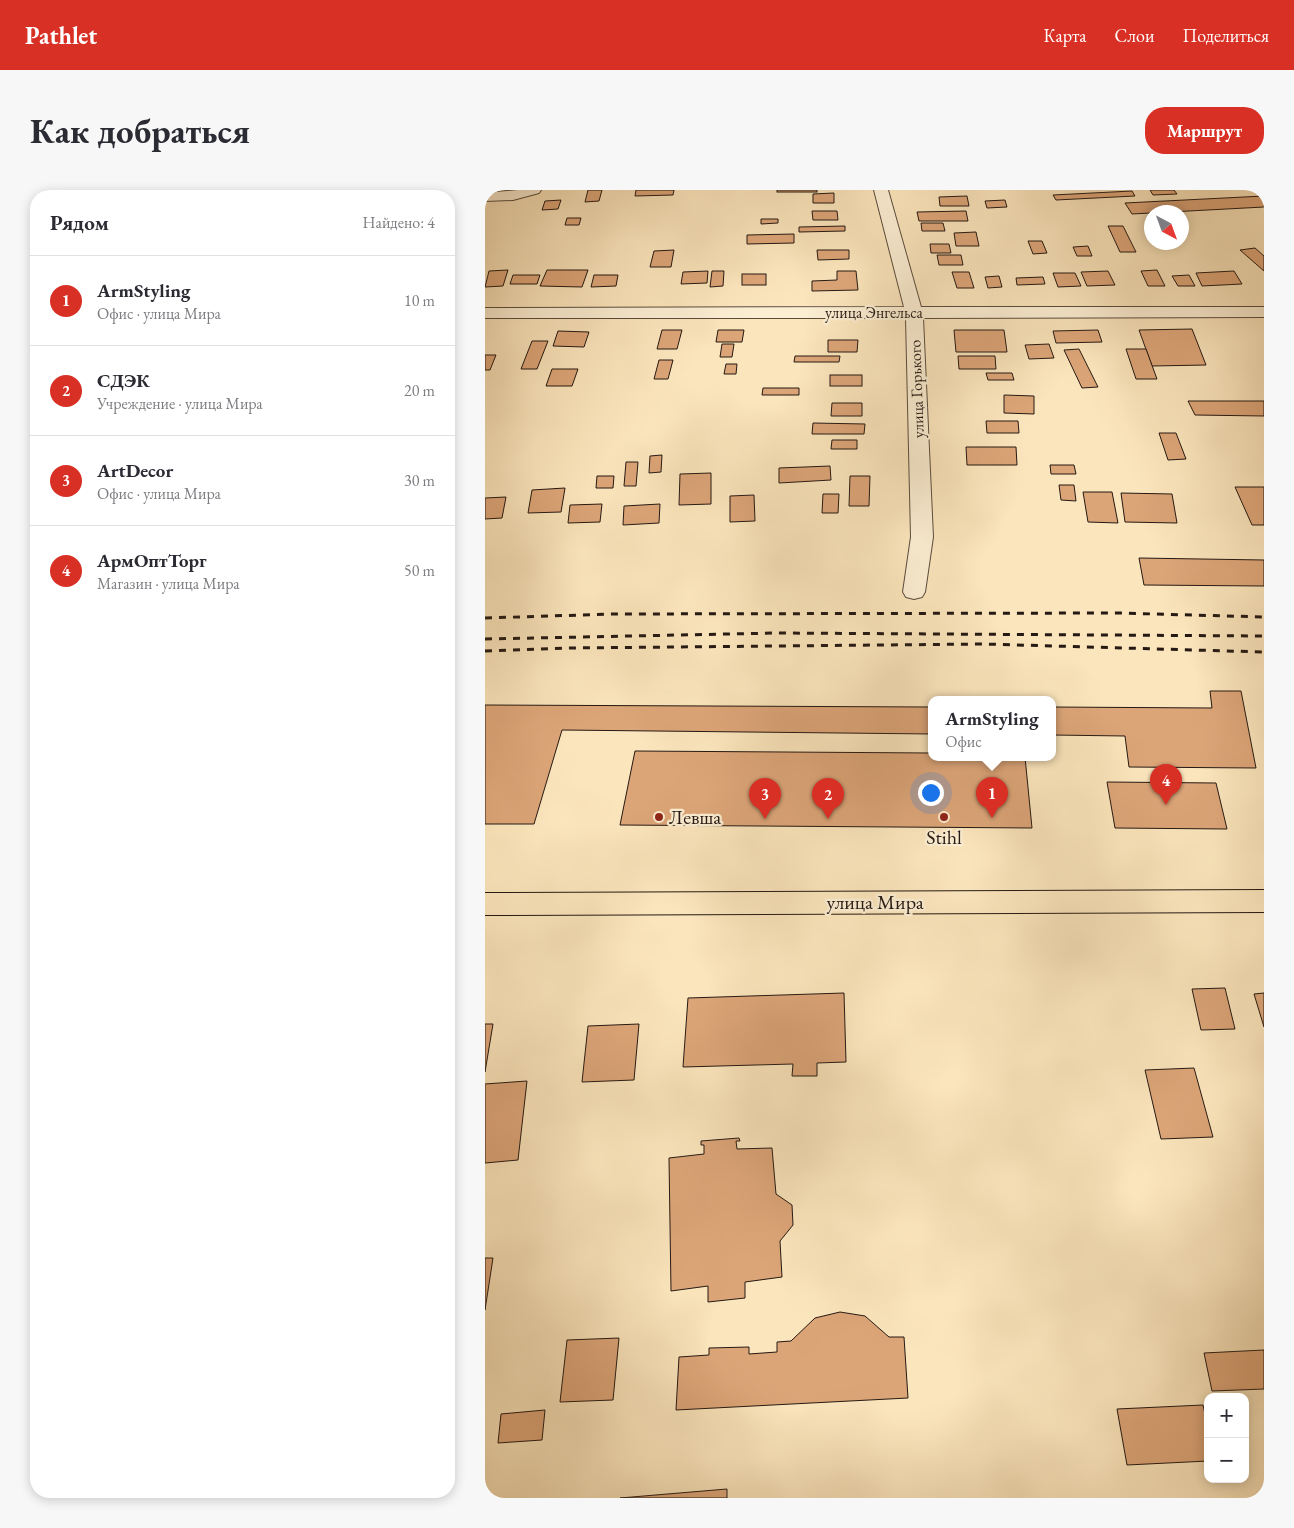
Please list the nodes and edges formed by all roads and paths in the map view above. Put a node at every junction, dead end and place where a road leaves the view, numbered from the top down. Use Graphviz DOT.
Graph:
graph roads {
  1 [pos="534,190"];
  2 [pos="881,190"];
  3 [pos="485,196"];
  4 [pos="914,312"];
  5 [pos="1264,312"];
  6 [pos="485,313"];
  7 [pos="915,592"];
  8 [pos="1264,901"];
  9 [pos="485,904"];
  1 -- 3 [label="street"];
  2 -- 4 [label="street, улица Горького"];
  4 -- 5 [label="street, улица Энгельса"];
  4 -- 6 [label="street, улица Энгельса"];
  4 -- 7 [label="street, улица Горького"];
  8 -- 9 [label="main road, улица Мира"];
}
